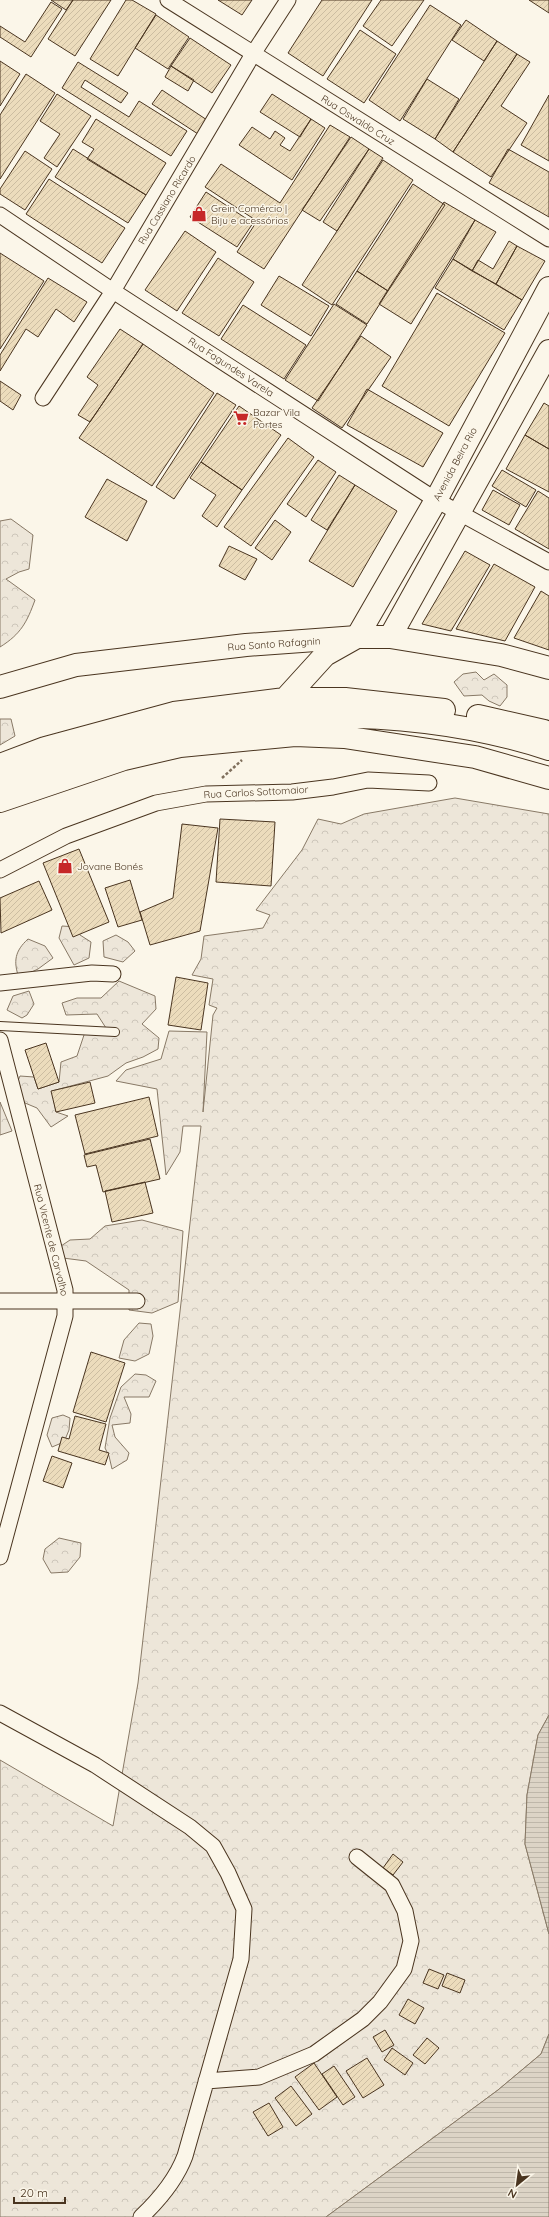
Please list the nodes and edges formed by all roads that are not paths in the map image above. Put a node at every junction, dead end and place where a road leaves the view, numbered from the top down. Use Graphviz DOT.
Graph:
graph roads {
  1 [pos="168,0"];
  2 [pos="288,0"];
  3 [pos="253,54"];
  4 [pos="0,215"];
  5 [pos="549,239"];
  6 [pos="549,288"];
  7 [pos="113,291"];
  8 [pos="549,351"];
  9 [pos="43,398"];
  10 [pos="436,500"];
  11 [pos="459,512"];
  12 [pos="549,562"];
  13 [pos="358,637"];
  14 [pos="390,637"];
  15 [pos="549,668"];
  16 [pos="0,687"];
  17 [pos="285,700"];
  18 [pos="549,733"];
  19 [pos="549,749"];
  20 [pos="0,765"];
  21 [pos="549,778"];
  22 [pos="429,783"];
  23 [pos="0,784"];
  24 [pos="0,801"];
  25 [pos="0,870"];
  26 [pos="113,974"];
  27 [pos="0,983"];
  28 [pos="0,1026"];
  29 [pos="115,1032"];
  30 [pos="0,1040"];
  31 [pos="0,1301"];
  32 [pos="66,1301"];
  33 [pos="137,1301"];
  34 [pos="0,1557"];
  35 [pos="0,1713"];
  36 [pos="357,1857"];
  37 [pos="206,2081"];
  38 [pos="141,2217"];
  1 -- 3 [label="street, Rua Oswaldo Cruz"];
  2 -- 3 [label="street, Rua Cassiano Ricardo"];
  3 -- 5 [label="street, Rua Oswaldo Cruz"];
  3 -- 7 [label="street, Rua Cassiano Ricardo"];
  4 -- 7 [label="street, Rua Fagundes Varela"];
  6 -- 10 [label="main road, Avenida Beira Rio"];
  7 -- 9 [label="street, Rua Cassiano Ricardo"];
  7 -- 10 [label="street, Rua Fagundes Varela"];
  8 -- 11 [label="main road"];
  10 -- 11 [label="street, Rua Fagundes Varela"];
  10 -- 13 [label="main road, Avenida Beira Rio"];
  11 -- 12 [label="street, Rua Fagundes Varela"];
  11 -- 14 [label="main road"];
  13 -- 14 [label="main road, Rua Santo Rafagnin"];
  13 -- 16 [label="main road, Rua Santo Rafagnin"];
  13 -- 17 [label="main road"];
  14 -- 15 [label="main road, Rua Santo Rafagnin"];
  17 -- 18 [label="main road"];
  17 -- 20 [label="main road"];
  19 -- 23 [label="main road"];
  21 -- 24 [label="main road"];
  22 -- 25 [label="street, Rua Carlos Sottomaior"];
  26 -- 27 [label="street"];
  28 -- 29 [label="lane"];
  30 -- 32 [label="street, Rua Vicente de Carvalho"];
  31 -- 32 [label="street"];
  32 -- 33 [label="street"];
  32 -- 34 [label="street, Rua Vicente de Carvalho"];
  35 -- 37 [label="street"];
  36 -- 37 [label="street"];
  37 -- 38 [label="street"];
}
